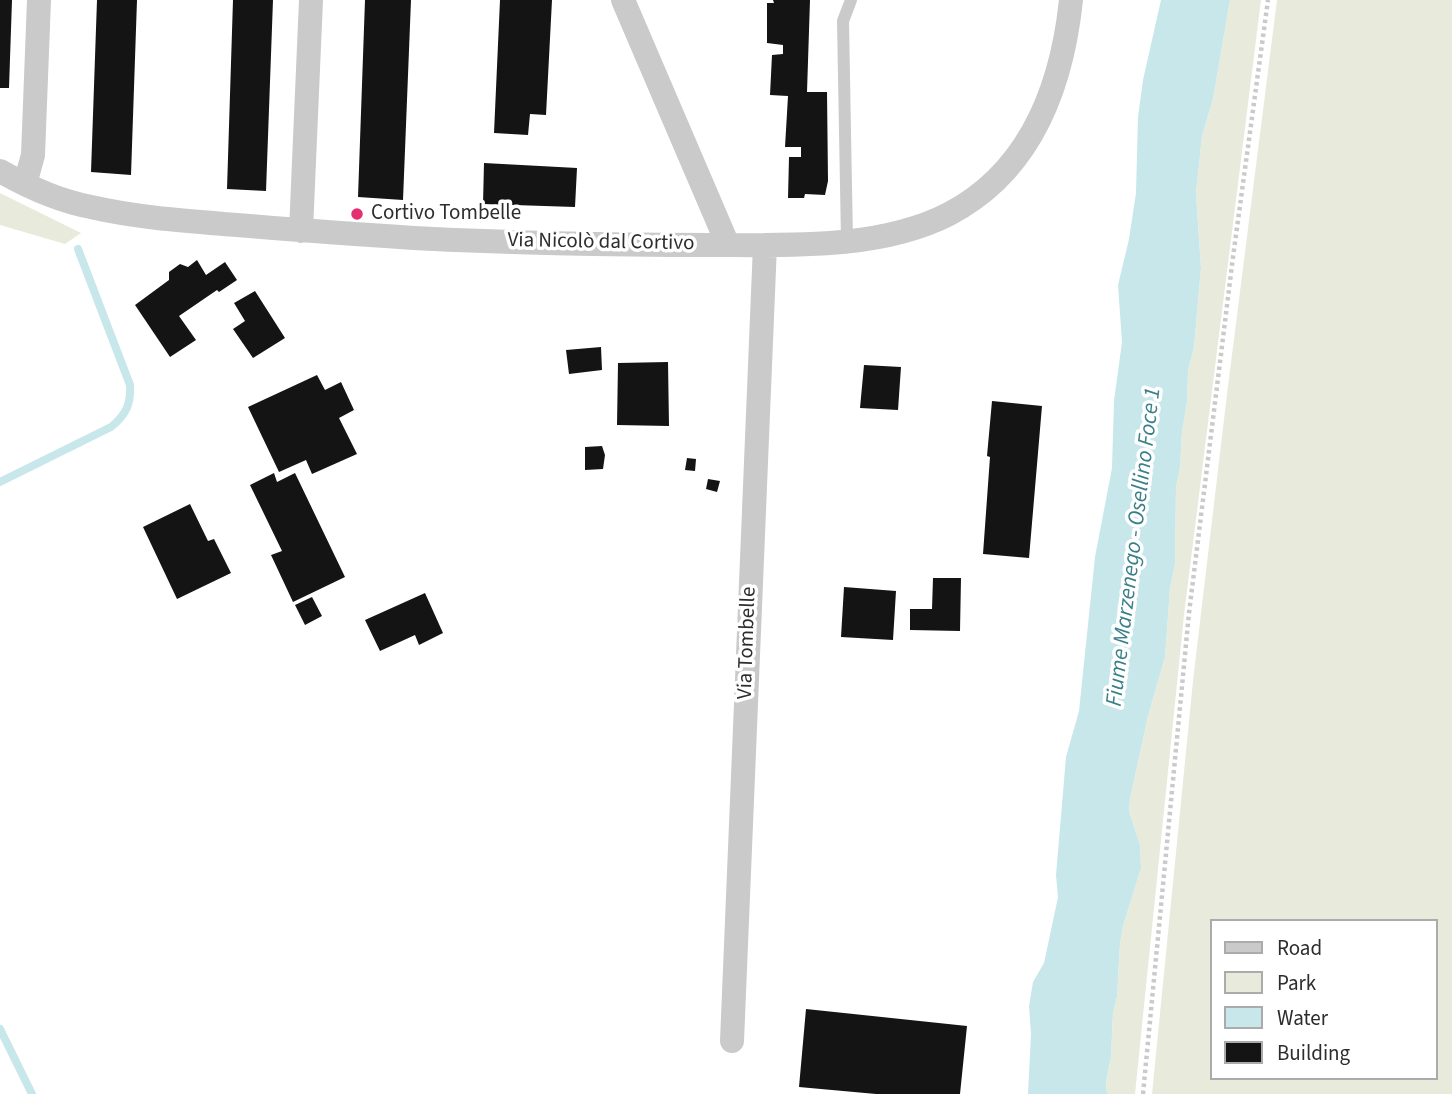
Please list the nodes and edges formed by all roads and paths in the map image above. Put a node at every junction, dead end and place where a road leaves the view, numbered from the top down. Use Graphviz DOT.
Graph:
graph roads {
  1 [pos="39,0"];
  2 [pos="311,0"];
  3 [pos="623,0"];
  4 [pos="851,0"];
  5 [pos="1071,0"];
  6 [pos="1268,0"];
  7 [pos="0,172"];
  8 [pos="25,184"];
  9 [pos="301,231"];
  10 [pos="847,241"];
  11 [pos="728,245"];
  12 [pos="765,245"];
  13 [pos="732,1041"];
  14 [pos="1143,1094"];
  1 -- 8 [label="street"];
  2 -- 9 [label="street"];
  3 -- 11 [label="street"];
  4 -- 10 [label="lane"];
  5 -- 10 [label="street, Via Nicolò dal Cortivo"];
  6 -- 14 [label="path"];
  7 -- 8 [label="street, Via Nicolò dal Cortivo"];
  8 -- 9 [label="street, Via Nicolò dal Cortivo"];
  9 -- 11 [label="street, Via Nicolò dal Cortivo"];
  10 -- 12 [label="street, Via Nicolò dal Cortivo"];
  11 -- 12 [label="street, Via Nicolò dal Cortivo"];
  12 -- 13 [label="street, Via Tombelle"];
}
